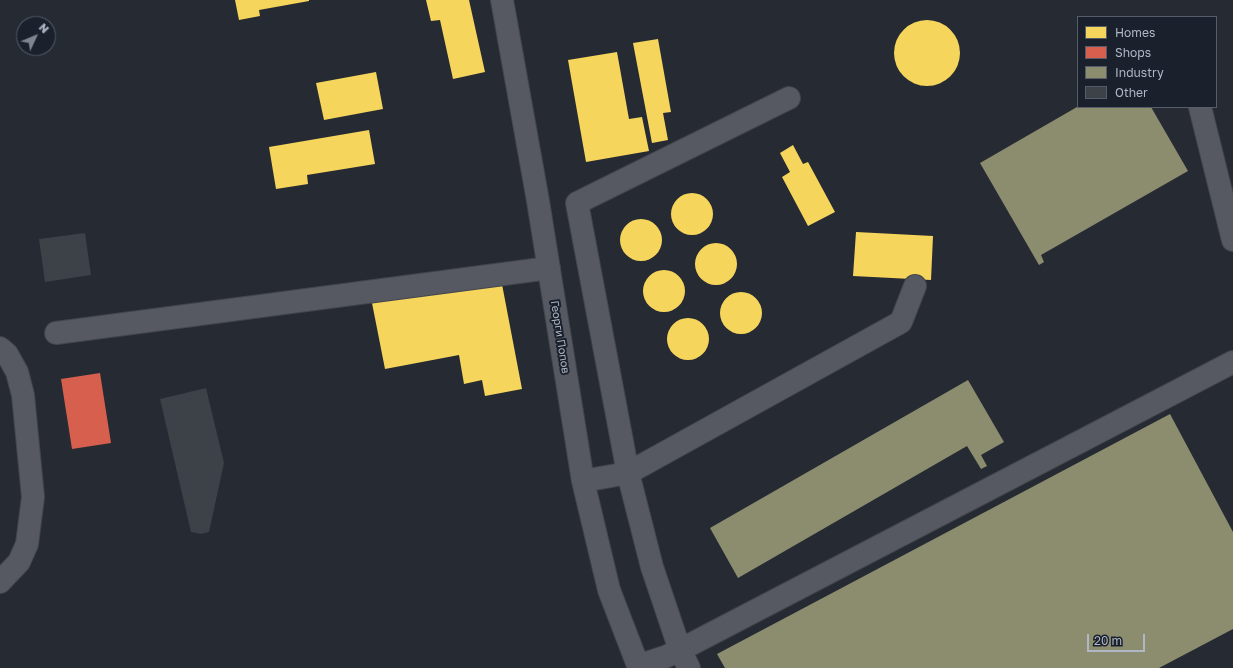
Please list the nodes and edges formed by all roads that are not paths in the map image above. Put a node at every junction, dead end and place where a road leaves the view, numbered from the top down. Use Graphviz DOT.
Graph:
graph roads {
  1 [pos="502,0"];
  2 [pos="789,98"];
  3 [pos="1200,108"];
  4 [pos="1233,240"];
  5 [pos="549,268"];
  6 [pos="915,286"];
  7 [pos="56,333"];
  8 [pos="0,348"];
  9 [pos="1233,362"];
  10 [pos="628,473"];
  11 [pos="583,481"];
  12 [pos="0,582"];
  13 [pos="684,659"];
  14 [pos="639,667"];
  1 -- 5 [label="street, Георги Попов"];
  2 -- 10 [label="street"];
  3 -- 4 [label="street"];
  5 -- 7 [label="street"];
  5 -- 11 [label="street, Георги Попов"];
  6 -- 10 [label="street"];
  8 -- 12 [label="street"];
  9 -- 13 [label="street"];
  10 -- 11 [label="street"];
  10 -- 13 [label="street"];
  11 -- 14 [label="street, Георги Попов"];
  13 -- 14 [label="street"];
}
